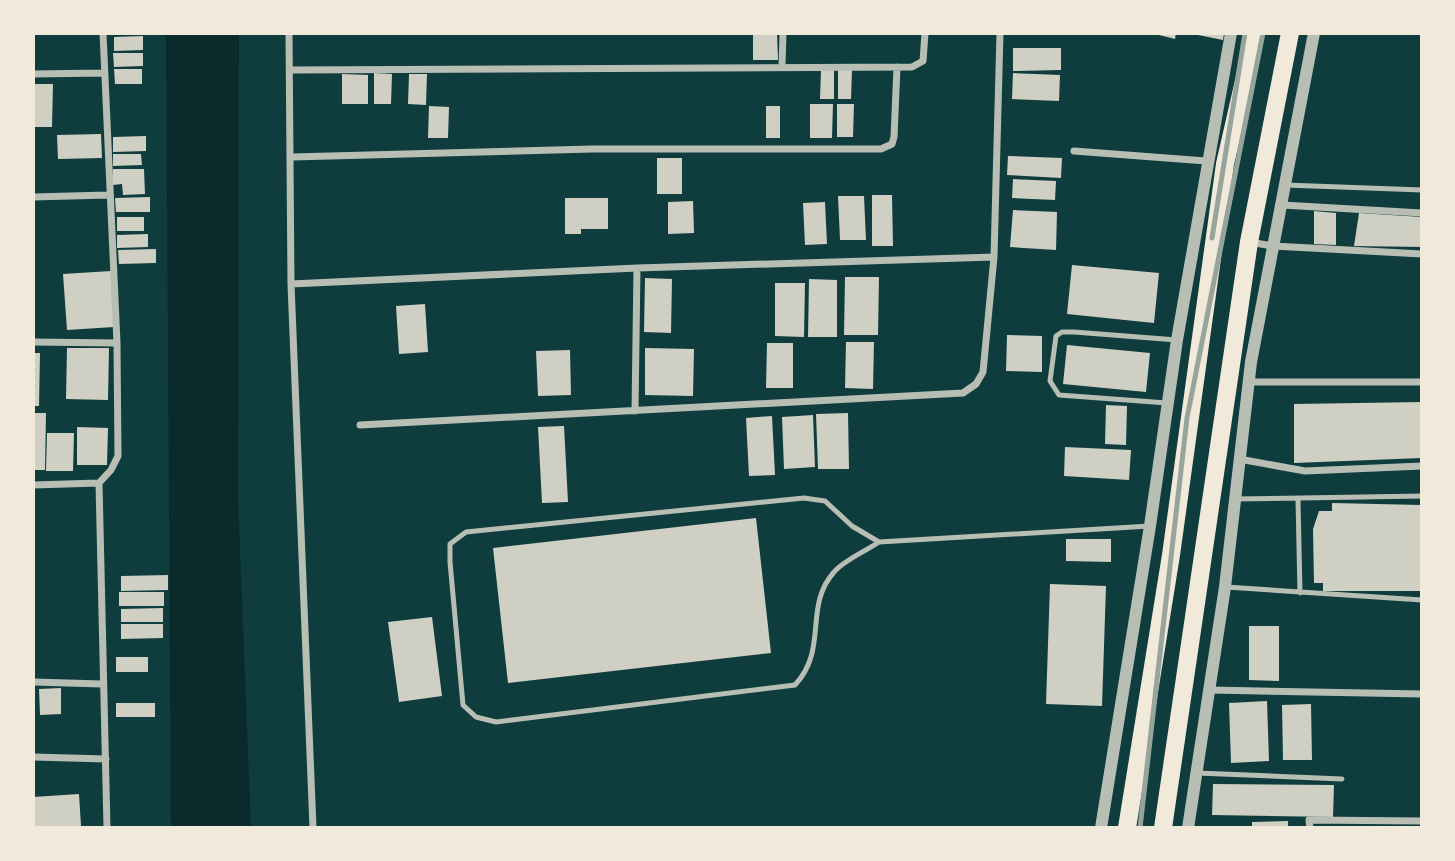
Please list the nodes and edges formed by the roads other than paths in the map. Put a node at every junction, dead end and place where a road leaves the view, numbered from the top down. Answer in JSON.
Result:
{"nodes":[{"id":1,"x":103,"y":33,"type":"edge"},
{"id":2,"x":289,"y":33,"type":"edge"},
{"id":3,"x":783,"y":33,"type":"edge"},
{"id":4,"x":925,"y":33,"type":"edge"},
{"id":5,"x":1000,"y":33,"type":"edge"},
{"id":6,"x":1231,"y":33,"type":"edge"},
{"id":7,"x":1255,"y":33,"type":"edge"},
{"id":8,"x":1290,"y":33,"type":"edge"},
{"id":9,"x":1314,"y":33,"type":"edge"},
{"id":10,"x":782,"y":66,"type":"junction"},
{"id":11,"x":897,"y":67,"type":"junction"},
{"id":12,"x":290,"y":70,"type":"junction"},
{"id":13,"x":103,"y":73,"type":"junction"},
{"id":14,"x":33,"y":74,"type":"edge"},
{"id":15,"x":1074,"y":151,"type":"dead end"},
{"id":16,"x":292,"y":157,"type":"junction"},
{"id":17,"x":1206,"y":161,"type":"junction"},
{"id":18,"x":1284,"y":185,"type":"junction"},
{"id":19,"x":1422,"y":190,"type":"edge"},
{"id":20,"x":108,"y":195,"type":"junction"},
{"id":21,"x":33,"y":197,"type":"edge"},
{"id":22,"x":1282,"y":205,"type":"junction"},
{"id":23,"x":1422,"y":213,"type":"edge"},
{"id":24,"x":1250,"y":242,"type":"junction"},
{"id":25,"x":1273,"y":246,"type":"junction"},
{"id":26,"x":1422,"y":254,"type":"edge"},
{"id":27,"x":994,"y":257,"type":"junction"},
{"id":28,"x":637,"y":268,"type":"junction"},
{"id":29,"x":291,"y":284,"type":"junction"},
{"id":30,"x":1177,"y":340,"type":"junction"},
{"id":31,"x":33,"y":342,"type":"edge"},
{"id":32,"x":117,"y":343,"type":"junction"},
{"id":33,"x":1249,"y":382,"type":"junction"},
{"id":34,"x":1422,"y":382,"type":"edge"},
{"id":35,"x":1167,"y":402,"type":"junction"},
{"id":36,"x":635,"y":411,"type":"junction"},
{"id":37,"x":360,"y":425,"type":"dead end"},
{"id":38,"x":1238,"y":459,"type":"junction"},
{"id":39,"x":1422,"y":466,"type":"edge"},
{"id":40,"x":99,"y":483,"type":"junction"},
{"id":41,"x":33,"y":485,"type":"edge"},
{"id":42,"x":1422,"y":496,"type":"edge"},
{"id":43,"x":1234,"y":499,"type":"junction"},
{"id":44,"x":1298,"y":499,"type":"junction"},
{"id":45,"x":1150,"y":526,"type":"junction"},
{"id":46,"x":879,"y":542,"type":"junction"},
{"id":47,"x":1225,"y":587,"type":"junction"},
{"id":48,"x":1300,"y":593,"type":"junction"},
{"id":49,"x":1422,"y":600,"type":"edge"},
{"id":50,"x":33,"y":682,"type":"edge"},
{"id":51,"x":102,"y":684,"type":"junction"},
{"id":52,"x":1210,"y":690,"type":"junction"},
{"id":53,"x":1422,"y":694,"type":"edge"},
{"id":54,"x":33,"y":757,"type":"edge"},
{"id":55,"x":106,"y":759,"type":"junction"},
{"id":56,"x":1197,"y":773,"type":"junction"},
{"id":57,"x":1342,"y":779,"type":"dead end"},
{"id":58,"x":1422,"y":821,"type":"edge"},
{"id":59,"x":107,"y":828,"type":"edge"},
{"id":60,"x":313,"y":828,"type":"edge"},
{"id":61,"x":1101,"y":828,"type":"edge"},
{"id":62,"x":1127,"y":828,"type":"edge"},
{"id":63,"x":1163,"y":828,"type":"edge"},
{"id":64,"x":1188,"y":828,"type":"edge"},
{"id":65,"x":1310,"y":828,"type":"edge"}],
"edges":[{"from":1,"to":13,"type":"street"},
{"from":2,"to":12,"type":"street"},
{"from":3,"to":10,"type":"street"},
{"from":4,"to":11,"type":"street"},
{"from":5,"to":27,"type":"street"},
{"from":6,"to":17,"type":"street"},
{"from":7,"to":62,"type":"main road"},
{"from":8,"to":24,"type":"main road"},
{"from":9,"to":18,"type":"street"},
{"from":10,"to":11,"type":"street"},
{"from":10,"to":12,"type":"street"},
{"from":11,"to":16,"type":"street"},
{"from":12,"to":16,"type":"street"},
{"from":13,"to":14,"type":"street"},
{"from":13,"to":20,"type":"street"},
{"from":15,"to":17,"type":"street"},
{"from":16,"to":29,"type":"street"},
{"from":17,"to":30,"type":"street"},
{"from":18,"to":19,"type":"lane"},
{"from":18,"to":22,"type":"street"},
{"from":20,"to":21,"type":"street"},
{"from":20,"to":32,"type":"street"},
{"from":22,"to":23,"type":"street"},
{"from":22,"to":25,"type":"street"},
{"from":24,"to":25,"type":"street"},
{"from":24,"to":63,"type":"main road"},
{"from":25,"to":26,"type":"street"},
{"from":25,"to":33,"type":"street"},
{"from":27,"to":28,"type":"street"},
{"from":27,"to":36,"type":"street"},
{"from":28,"to":29,"type":"street"},
{"from":28,"to":36,"type":"street"},
{"from":29,"to":60,"type":"street"},
{"from":30,"to":35,"type":"street"},
{"from":30,"to":35,"type":"lane"},
{"from":31,"to":32,"type":"street"},
{"from":32,"to":40,"type":"street"},
{"from":33,"to":34,"type":"street"},
{"from":33,"to":38,"type":"street"},
{"from":35,"to":45,"type":"street"},
{"from":36,"to":37,"type":"street"},
{"from":38,"to":39,"type":"street"},
{"from":38,"to":43,"type":"street"},
{"from":40,"to":41,"type":"street"},
{"from":40,"to":51,"type":"street"},
{"from":42,"to":44,"type":"lane"},
{"from":43,"to":44,"type":"lane"},
{"from":43,"to":47,"type":"street"},
{"from":44,"to":48,"type":"lane"},
{"from":45,"to":46,"type":"lane"},
{"from":45,"to":61,"type":"street"},
{"from":46,"to":46,"type":"lane"},
{"from":47,"to":48,"type":"lane"},
{"from":47,"to":52,"type":"street"},
{"from":48,"to":49,"type":"lane"},
{"from":50,"to":51,"type":"street"},
{"from":51,"to":55,"type":"street"},
{"from":52,"to":53,"type":"street"},
{"from":52,"to":56,"type":"street"},
{"from":54,"to":55,"type":"street"},
{"from":55,"to":59,"type":"street"},
{"from":56,"to":57,"type":"lane"},
{"from":56,"to":64,"type":"street"},
{"from":58,"to":65,"type":"street"}]}
